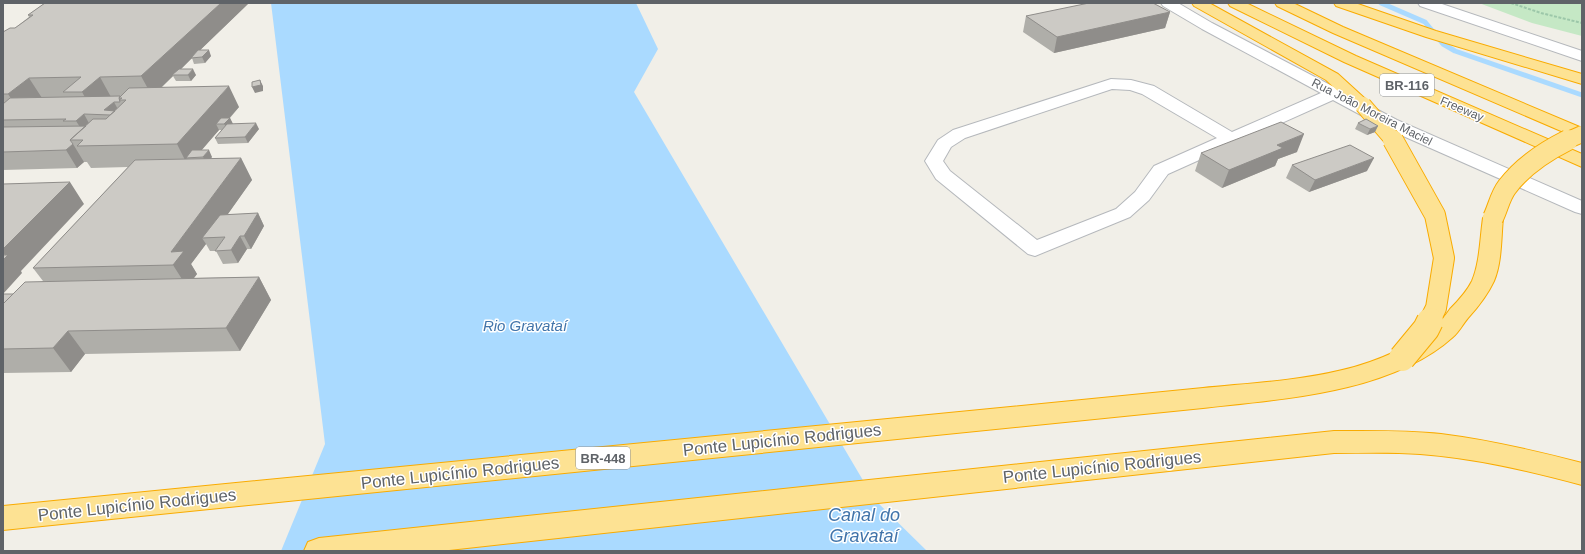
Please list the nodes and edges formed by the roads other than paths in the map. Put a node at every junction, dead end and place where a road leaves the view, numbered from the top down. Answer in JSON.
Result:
{"nodes":[{"id":1,"x":1168,"y":3,"type":"edge"},
{"id":2,"x":1199,"y":3,"type":"edge"},
{"id":3,"x":1235,"y":3,"type":"edge"},
{"id":4,"x":1282,"y":3,"type":"edge"},
{"id":5,"x":1341,"y":3,"type":"edge"},
{"id":6,"x":1425,"y":3,"type":"edge"},
{"id":7,"x":1532,"y":41,"type":"junction"},
{"id":8,"x":1582,"y":52,"type":"edge"},
{"id":9,"x":1582,"y":56,"type":"edge"},
{"id":10,"x":1582,"y":79,"type":"edge"},
{"id":11,"x":1334,"y":93,"type":"junction"},
{"id":12,"x":1582,"y":134,"type":"edge"},
{"id":13,"x":1231,"y":139,"type":"junction"},
{"id":14,"x":1558,"y":145,"type":"junction"},
{"id":15,"x":1582,"y":148,"type":"edge"},
{"id":16,"x":1582,"y":161,"type":"edge"},
{"id":17,"x":1582,"y":208,"type":"edge"},
{"id":18,"x":1402,"y":358,"type":"junction"},
{"id":19,"x":1582,"y":474,"type":"edge"},
{"id":20,"x":3,"y":518,"type":"edge"},
{"id":21,"x":319,"y":551,"type":"edge"}],
"edges":[{"from":1,"to":11,"type":"street","name":"Rua João Moreira Maciel"},
{"from":2,"to":18,"type":"highway","bridge":true},
{"from":3,"to":16,"type":"highway","name":"Freeway","number":"BR-116"},
{"from":4,"to":12,"type":"highway","name":"Freeway","number":"BR-116"},
{"from":5,"to":10,"type":"highway"},
{"from":6,"to":7,"type":"street"},
{"from":7,"to":8,"type":"street"},
{"from":7,"to":9,"type":"street"},
{"from":11,"to":13,"type":"street"},
{"from":11,"to":17,"type":"street","name":"Rua João Moreira Maciel"},
{"from":12,"to":14,"type":"highway","name":"Ponte Lupicínio Rodrigues","bridge":true},
{"from":13,"to":13,"type":"street"},
{"from":14,"to":15,"type":"highway"},
{"from":14,"to":18,"type":"highway","name":"Ponte Lupicínio Rodrigues","bridge":true},
{"from":18,"to":20,"type":"highway","name":"Ponte Lupicínio Rodrigues","number":"BR-448"},
{"from":19,"to":21,"type":"highway","name":"Ponte Lupicínio Rodrigues"}]}
